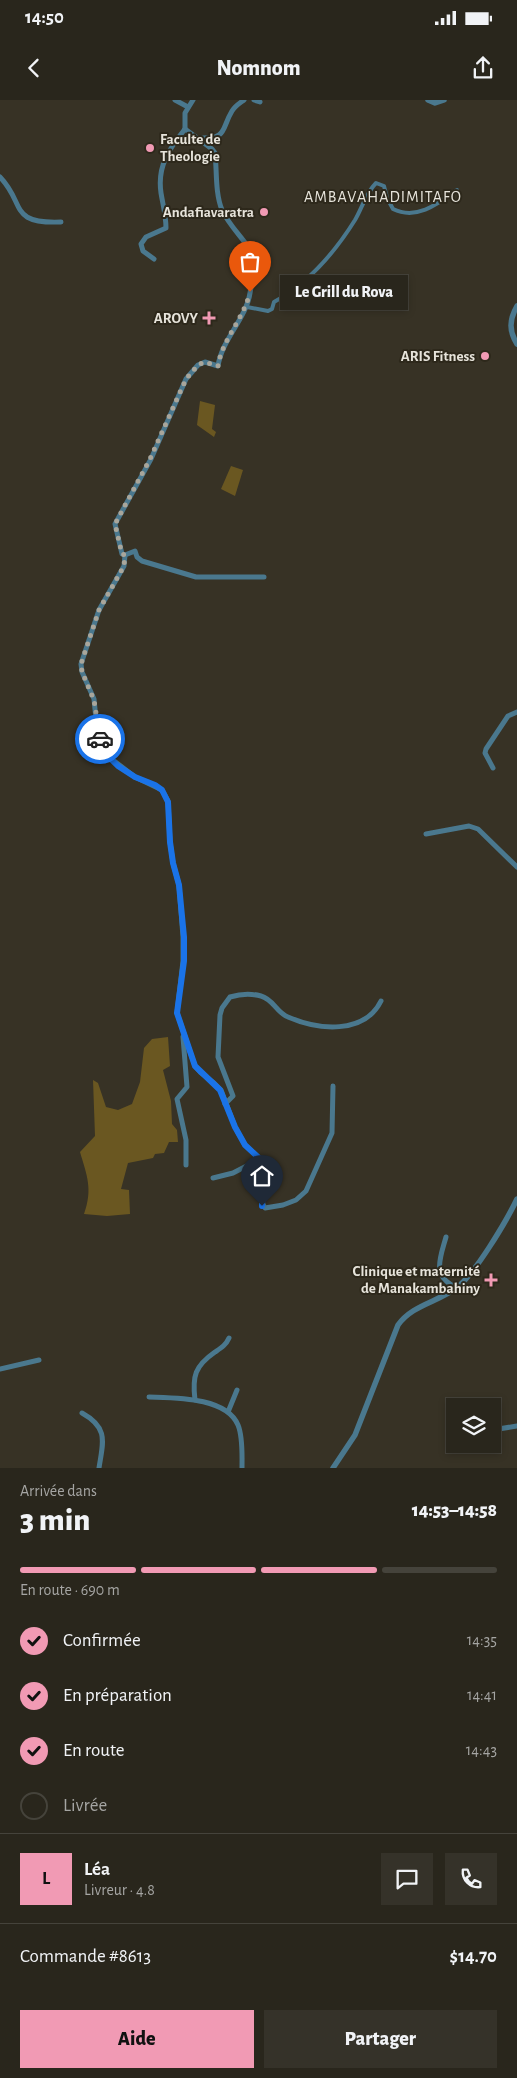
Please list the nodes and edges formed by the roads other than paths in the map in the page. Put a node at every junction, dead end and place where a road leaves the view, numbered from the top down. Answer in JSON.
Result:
{"nodes":[{"id":1,"x":175,"y":100,"type":"edge"},
{"id":2,"x":193,"y":100,"type":"edge"},
{"id":3,"x":244,"y":100,"type":"edge"},
{"id":4,"x":254,"y":100,"type":"edge"},
{"id":5,"x":428,"y":100,"type":"edge"},
{"id":6,"x":444,"y":100,"type":"edge"},
{"id":7,"x":260,"y":102,"type":"dead end"},
{"id":8,"x":188,"y":107,"type":"junction"},
{"id":9,"x":185,"y":129,"type":"junction"},
{"id":10,"x":198,"y":138,"type":"junction"},
{"id":11,"x":0,"y":176,"type":"edge"},
{"id":12,"x":457,"y":190,"type":"dead end"},
{"id":13,"x":61,"y":222,"type":"dead end"},
{"id":14,"x":154,"y":259,"type":"dead end"},
{"id":15,"x":517,"y":306,"type":"edge"},
{"id":16,"x":247,"y":307,"type":"junction"},
{"id":17,"x":517,"y":344,"type":"edge"},
{"id":18,"x":125,"y":555,"type":"junction"},
{"id":19,"x":264,"y":577,"type":"dead end"},
{"id":20,"x":517,"y":712,"type":"edge"},
{"id":21,"x":493,"y":768,"type":"dead end"},
{"id":22,"x":426,"y":834,"type":"dead end"},
{"id":23,"x":517,"y":867,"type":"edge"},
{"id":24,"x":381,"y":1000,"type":"dead end"},
{"id":25,"x":183,"y":1032,"type":"junction"},
{"id":26,"x":333,"y":1086,"type":"dead end"},
{"id":27,"x":225,"y":1104,"type":"junction"},
{"id":28,"x":260,"y":1159,"type":"junction"},
{"id":29,"x":186,"y":1165,"type":"dead end"},
{"id":30,"x":213,"y":1178,"type":"dead end"},
{"id":31,"x":517,"y":1199,"type":"edge"},
{"id":32,"x":446,"y":1237,"type":"dead end"},
{"id":33,"x":457,"y":1288,"type":"junction"},
{"id":34,"x":229,"y":1338,"type":"dead end"},
{"id":35,"x":39,"y":1360,"type":"dead end"},
{"id":36,"x":0,"y":1369,"type":"edge"},
{"id":37,"x":238,"y":1390,"type":"dead end"},
{"id":38,"x":149,"y":1397,"type":"dead end"},
{"id":39,"x":195,"y":1400,"type":"junction"},
{"id":40,"x":228,"y":1412,"type":"junction"},
{"id":41,"x":82,"y":1413,"type":"dead end"},
{"id":42,"x":517,"y":1426,"type":"edge"},
{"id":43,"x":501,"y":1429,"type":"edge"},
{"id":44,"x":99,"y":1468,"type":"edge"},
{"id":45,"x":242,"y":1468,"type":"edge"},
{"id":46,"x":333,"y":1468,"type":"edge"}],
"edges":[{"from":1,"to":8,"type":"street"},
{"from":2,"to":8,"type":"street"},
{"from":3,"to":10,"type":"street"},
{"from":4,"to":7,"type":"street"},
{"from":5,"to":6,"type":"street"},
{"from":8,"to":9,"type":"street"},
{"from":9,"to":10,"type":"street"},
{"from":9,"to":14,"type":"street"},
{"from":10,"to":16,"type":"street"},
{"from":11,"to":13,"type":"street"},
{"from":12,"to":16,"type":"street"},
{"from":15,"to":17,"type":"street"},
{"from":16,"to":18,"type":"street"},
{"from":18,"to":19,"type":"street"},
{"from":18,"to":25,"type":"street"},
{"from":20,"to":21,"type":"street"},
{"from":22,"to":23,"type":"street"},
{"from":24,"to":27,"type":"street"},
{"from":25,"to":27,"type":"street"},
{"from":25,"to":29,"type":"street"},
{"from":26,"to":28,"type":"street"},
{"from":27,"to":28,"type":"street"},
{"from":28,"to":30,"type":"street"},
{"from":31,"to":33,"type":"street"},
{"from":32,"to":33,"type":"street"},
{"from":33,"to":46,"type":"street"},
{"from":34,"to":39,"type":"street"},
{"from":35,"to":36,"type":"street"},
{"from":37,"to":40,"type":"street"},
{"from":38,"to":39,"type":"street"},
{"from":39,"to":40,"type":"street"},
{"from":40,"to":45,"type":"street"},
{"from":41,"to":44,"type":"street"},
{"from":42,"to":43,"type":"street"}]}
